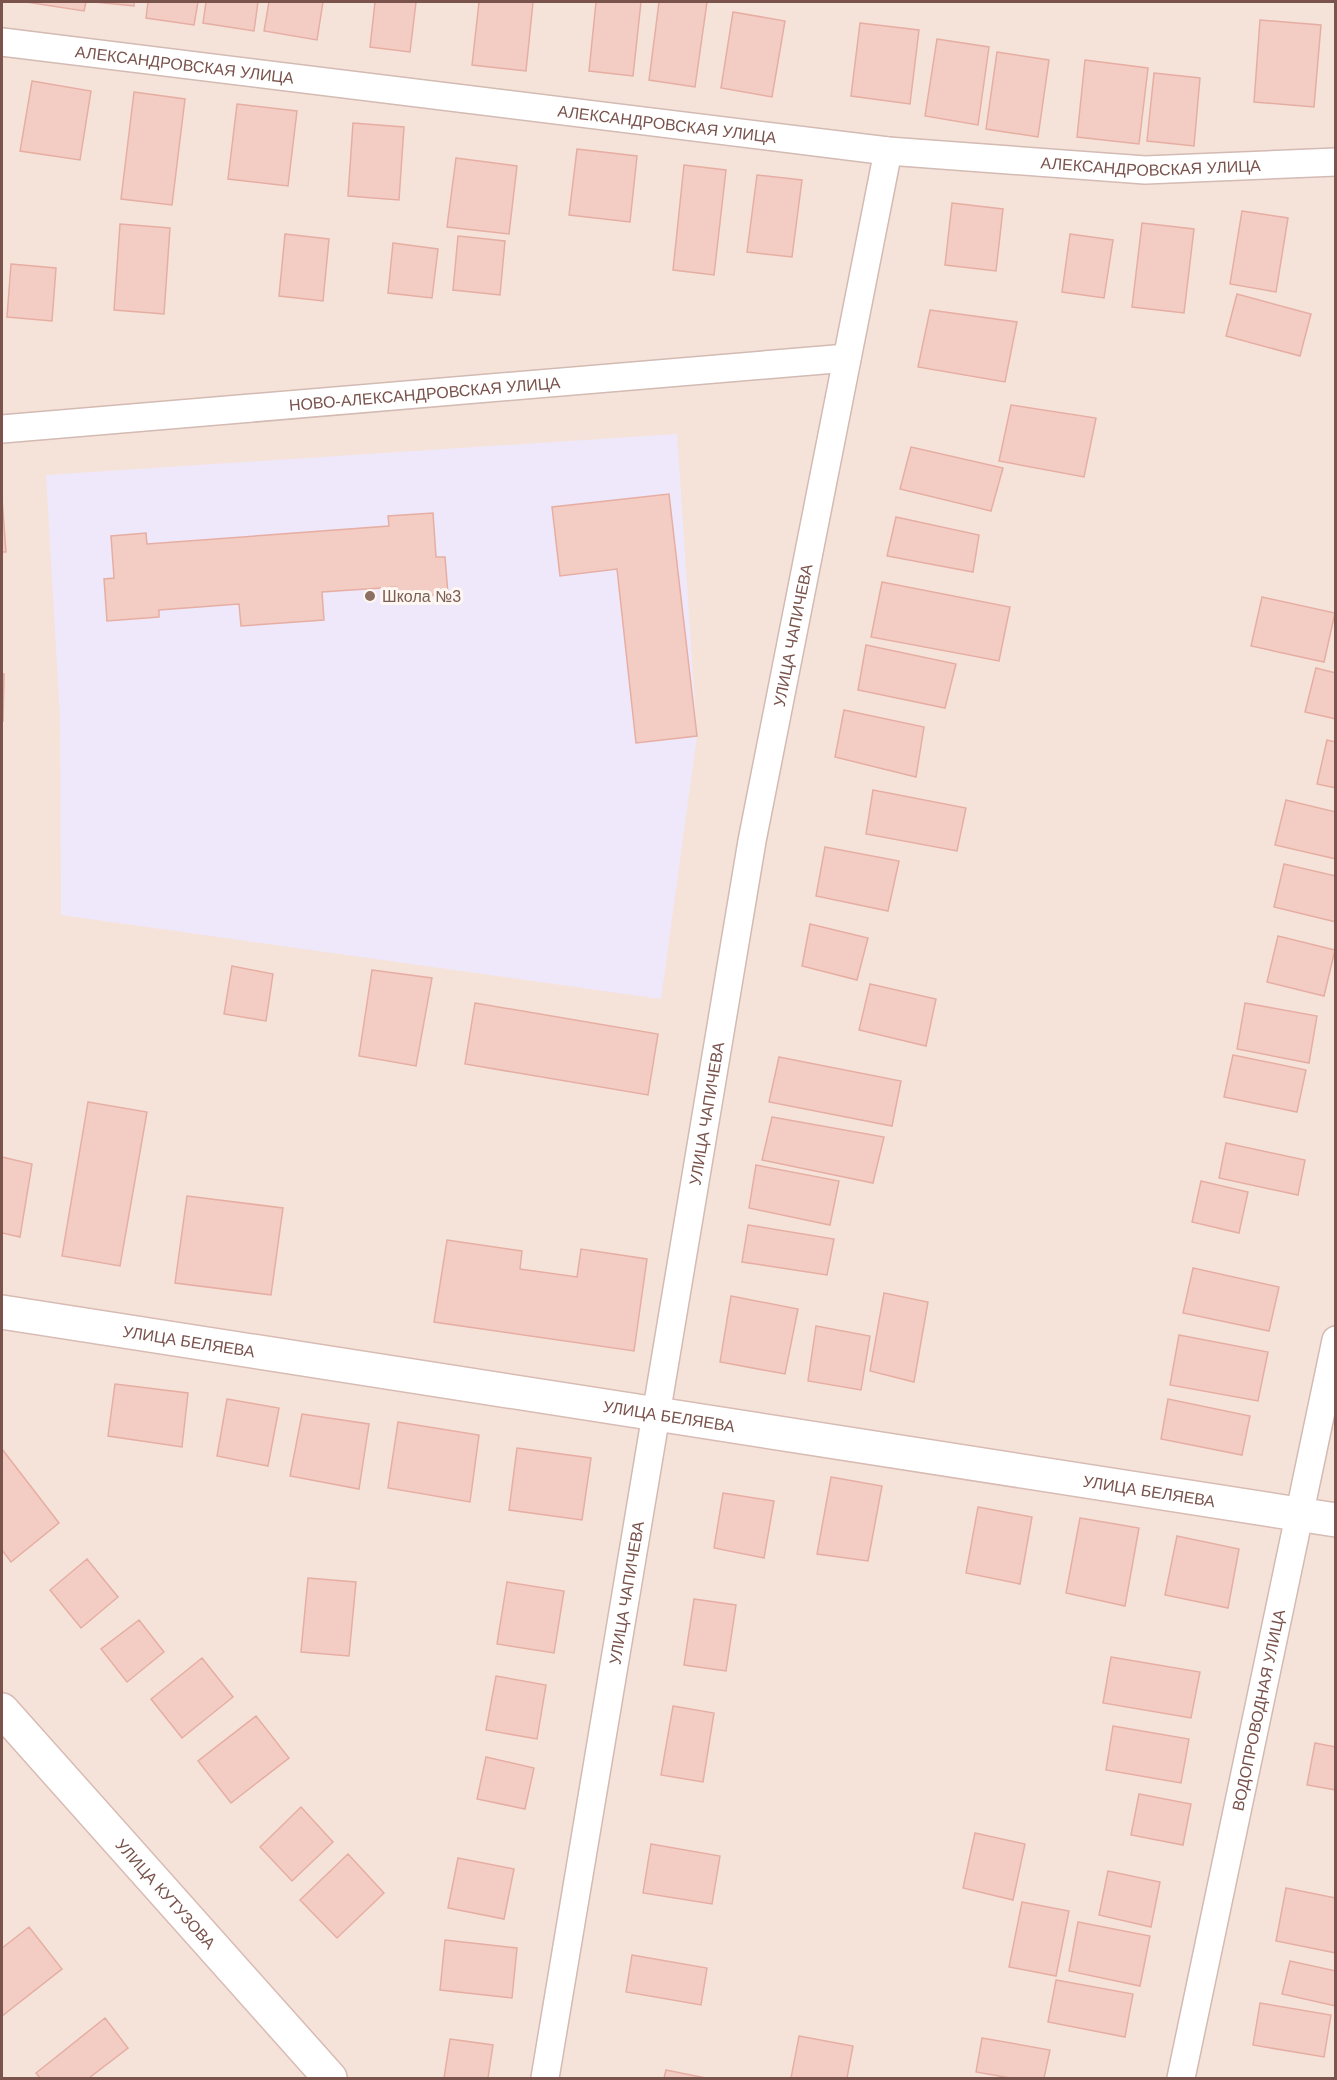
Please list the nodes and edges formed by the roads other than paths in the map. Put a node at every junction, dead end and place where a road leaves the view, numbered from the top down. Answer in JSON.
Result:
{"nodes":[{"id":1,"x":2,"y":42,"type":"edge"},
{"id":2,"x":888,"y":151,"type":"junction"},
{"id":3,"x":1335,"y":162,"type":"edge"},
{"id":4,"x":847,"y":358,"type":"junction"},
{"id":5,"x":2,"y":429,"type":"edge"},
{"id":6,"x":2,"y":1312,"type":"edge"},
{"id":7,"x":1335,"y":1340,"type":"edge"},
{"id":8,"x":655,"y":1414,"type":"junction"},
{"id":9,"x":1300,"y":1515,"type":"junction"},
{"id":10,"x":1335,"y":1520,"type":"edge"},
{"id":11,"x":2,"y":1710,"type":"edge"},
{"id":12,"x":330,"y":2079,"type":"edge"},
{"id":13,"x":545,"y":2079,"type":"edge"},
{"id":14,"x":1181,"y":2079,"type":"edge"}],
"edges":[{"from":1,"to":2,"type":"street","name":"АЛЕКСАНДРОВСКАЯ УЛИЦА"},
{"from":2,"to":3,"type":"street","name":"АЛЕКСАНДРОВСКАЯ УЛИЦА"},
{"from":2,"to":4,"type":"street","name":"УЛИЦА ЧАПИЧЕВА"},
{"from":4,"to":5,"type":"street","name":"НОВО-АЛЕКСАНДРОВСКАЯ УЛИЦА"},
{"from":4,"to":8,"type":"street","name":"УЛИЦА ЧАПИЧЕВА"},
{"from":6,"to":8,"type":"main road","name":"УЛИЦА БЕЛЯЕВА"},
{"from":7,"to":9,"type":"street","name":"ВОДОПРОВОДНАЯ УЛИЦА"},
{"from":8,"to":9,"type":"main road","name":"УЛИЦА БЕЛЯЕВА"},
{"from":8,"to":13,"type":"street","name":"УЛИЦА ЧАПИЧЕВА"},
{"from":9,"to":10,"type":"main road","name":"УЛИЦА БЕЛЯЕВА"},
{"from":9,"to":14,"type":"street","name":"ВОДОПРОВОДНАЯ УЛИЦА"},
{"from":11,"to":12,"type":"main road","name":"УЛИЦА КУТУЗОВА"}]}
